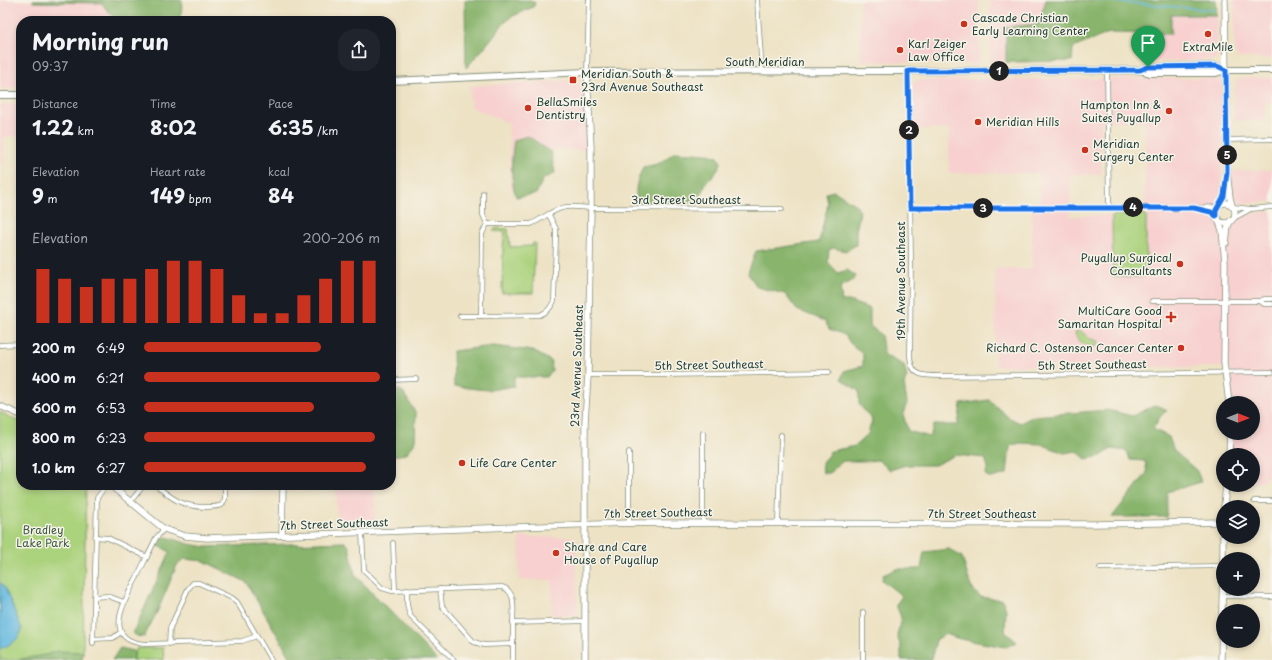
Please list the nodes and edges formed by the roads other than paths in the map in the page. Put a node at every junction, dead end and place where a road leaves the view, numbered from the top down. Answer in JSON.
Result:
{"nodes":[{"id":1,"x":589,"y":0,"type":"edge"},
{"id":2,"x":758,"y":0,"type":"edge"},
{"id":3,"x":1225,"y":0,"type":"edge"},
{"id":4,"x":1226,"y":70,"type":"junction"},
{"id":5,"x":1272,"y":70,"type":"edge"},
{"id":6,"x":908,"y":71,"type":"junction"},
{"id":7,"x":1107,"y":71,"type":"junction"},
{"id":8,"x":587,"y":72,"type":"junction"},
{"id":9,"x":762,"y":72,"type":"junction"},
{"id":10,"x":396,"y":81,"type":"edge"},
{"id":11,"x":16,"y":95,"type":"edge"},
{"id":12,"x":0,"y":96,"type":"edge"},
{"id":13,"x":1272,"y":139,"type":"edge"},
{"id":14,"x":1226,"y":140,"type":"junction"},
{"id":15,"x":1227,"y":172,"type":"junction"},
{"id":16,"x":483,"y":193,"type":"dead end"},
{"id":17,"x":1218,"y":206,"type":"junction"},
{"id":18,"x":1233,"y":206,"type":"junction"},
{"id":19,"x":1109,"y":207,"type":"junction"},
{"id":20,"x":1272,"y":207,"type":"edge"},
{"id":21,"x":591,"y":208,"type":"junction"},
{"id":22,"x":910,"y":208,"type":"junction"},
{"id":23,"x":1194,"y":208,"type":"junction"},
{"id":24,"x":782,"y":209,"type":"dead end"},
{"id":25,"x":1251,"y":209,"type":"junction"},
{"id":26,"x":549,"y":214,"type":"junction"},
{"id":27,"x":1217,"y":218,"type":"junction"},
{"id":28,"x":1233,"y":219,"type":"junction"},
{"id":29,"x":486,"y":224,"type":"junction"},
{"id":30,"x":1225,"y":262,"type":"junction"},
{"id":31,"x":1272,"y":299,"type":"edge"},
{"id":32,"x":1152,"y":301,"type":"dead end"},
{"id":33,"x":1260,"y":301,"type":"junction"},
{"id":34,"x":1224,"y":302,"type":"junction"},
{"id":35,"x":1272,"y":304,"type":"edge"},
{"id":36,"x":460,"y":316,"type":"dead end"},
{"id":37,"x":481,"y":316,"type":"junction"},
{"id":38,"x":16,"y":344,"type":"edge"},
{"id":39,"x":0,"y":345,"type":"edge"},
{"id":40,"x":914,"y":370,"type":"joint"},
{"id":41,"x":829,"y":372,"type":"dead end"},
{"id":42,"x":1225,"y":372,"type":"junction"},
{"id":43,"x":1272,"y":372,"type":"edge"},
{"id":44,"x":588,"y":375,"type":"junction"},
{"id":45,"x":396,"y":380,"type":"edge"},
{"id":46,"x":416,"y":380,"type":"dead end"},
{"id":47,"x":1228,"y":396,"type":"edge"},
{"id":48,"x":0,"y":406,"type":"edge"},
{"id":49,"x":16,"y":412,"type":"edge"},
{"id":50,"x":703,"y":433,"type":"dead end"},
{"id":51,"x":781,"y":435,"type":"dead end"},
{"id":52,"x":629,"y":452,"type":"dead end"},
{"id":53,"x":103,"y":490,"type":"edge"},
{"id":54,"x":116,"y":490,"type":"edge"},
{"id":55,"x":140,"y":490,"type":"edge"},
{"id":56,"x":161,"y":490,"type":"edge"},
{"id":57,"x":225,"y":490,"type":"edge"},
{"id":58,"x":283,"y":490,"type":"edge"},
{"id":59,"x":1272,"y":501,"type":"edge"},
{"id":60,"x":130,"y":502,"type":"junction"},
{"id":61,"x":1260,"y":502,"type":"edge"},
{"id":62,"x":1216,"y":521,"type":"edge"},
{"id":63,"x":703,"y":522,"type":"junction"},
{"id":64,"x":629,"y":523,"type":"junction"},
{"id":65,"x":778,"y":523,"type":"junction"},
{"id":66,"x":585,"y":524,"type":"junction"},
{"id":67,"x":164,"y":529,"type":"junction"},
{"id":68,"x":362,"y":533,"type":"junction"},
{"id":69,"x":282,"y":535,"type":"junction"},
{"id":70,"x":96,"y":537,"type":"junction"},
{"id":71,"x":393,"y":543,"type":"dead end"},
{"id":72,"x":147,"y":557,"type":"junction"},
{"id":73,"x":1216,"y":566,"type":"edge"},
{"id":74,"x":1100,"y":568,"type":"dead end"},
{"id":75,"x":440,"y":589,"type":"junction"},
{"id":76,"x":395,"y":590,"type":"junction"},
{"id":77,"x":407,"y":590,"type":"junction"},
{"id":78,"x":1223,"y":596,"type":"joint"},
{"id":79,"x":94,"y":597,"type":"junction"},
{"id":80,"x":1272,"y":597,"type":"edge"},
{"id":81,"x":124,"y":602,"type":"junction"},
{"id":82,"x":863,"y":612,"type":"dead end"},
{"id":83,"x":585,"y":622,"type":"junction"},
{"id":84,"x":513,"y":623,"type":"junction"},
{"id":85,"x":122,"y":634,"type":"junction"},
{"id":86,"x":257,"y":636,"type":"junction"},
{"id":87,"x":169,"y":644,"type":"junction"},
{"id":88,"x":513,"y":644,"type":"junction"},
{"id":89,"x":271,"y":660,"type":"edge"},
{"id":90,"x":454,"y":660,"type":"edge"},
{"id":91,"x":513,"y":660,"type":"edge"},
{"id":92,"x":584,"y":660,"type":"edge"},
{"id":93,"x":863,"y":660,"type":"edge"},
{"id":94,"x":1221,"y":660,"type":"edge"}],
"edges":[{"from":1,"to":8,"type":"street"},
{"from":2,"to":9,"type":"street"},
{"from":3,"to":4,"type":"street"},
{"from":4,"to":5,"type":"main road","name":"South Meridian"},
{"from":4,"to":7,"type":"main road","name":"South Meridian"},
{"from":4,"to":14,"type":"street"},
{"from":6,"to":7,"type":"main road","name":"South Meridian"},
{"from":6,"to":9,"type":"main road","name":"South Meridian"},
{"from":6,"to":22,"type":"street","name":"19th Avenue Southeast"},
{"from":7,"to":19,"type":"street"},
{"from":8,"to":9,"type":"main road","name":"South Meridian"},
{"from":8,"to":10,"type":"main road","name":"South Meridian"},
{"from":8,"to":21,"type":"street","name":"23rd Avenue Southeast"},
{"from":11,"to":12,"type":"main road"},
{"from":13,"to":14,"type":"street"},
{"from":14,"to":15,"type":"street"},
{"from":15,"to":17,"type":"street"},
{"from":15,"to":18,"type":"street"},
{"from":16,"to":29,"type":"street"},
{"from":17,"to":18,"type":"street"},
{"from":17,"to":23,"type":"street"},
{"from":17,"to":27,"type":"street"},
{"from":18,"to":25,"type":"street"},
{"from":18,"to":28,"type":"street"},
{"from":19,"to":22,"type":"street"},
{"from":19,"to":23,"type":"street"},
{"from":20,"to":25,"type":"street"},
{"from":21,"to":24,"type":"street","name":"3rd Street Southeast"},
{"from":21,"to":26,"type":"street","name":"3rd Street Southeast"},
{"from":21,"to":44,"type":"street","name":"23rd Avenue Southeast"},
{"from":22,"to":40,"type":"street","name":"19th Avenue Southeast"},
{"from":23,"to":27,"type":"street"},
{"from":25,"to":28,"type":"street"},
{"from":26,"to":29,"type":"street","name":"3rd Street Southeast"},
{"from":26,"to":37,"type":"street"},
{"from":27,"to":28,"type":"street"},
{"from":27,"to":30,"type":"street"},
{"from":28,"to":30,"type":"street"},
{"from":29,"to":37,"type":"street"},
{"from":30,"to":34,"type":"street"},
{"from":31,"to":33,"type":"street"},
{"from":32,"to":34,"type":"street"},
{"from":33,"to":34,"type":"street"},
{"from":33,"to":35,"type":"street"},
{"from":34,"to":42,"type":"street"},
{"from":36,"to":37,"type":"street"},
{"from":38,"to":39,"type":"street"},
{"from":40,"to":42,"type":"street","name":"5th Street Southeast"},
{"from":41,"to":44,"type":"street","name":"5th Street Southeast"},
{"from":42,"to":43,"type":"street","name":"5th Street Southeast"},
{"from":42,"to":47,"type":"street"},
{"from":44,"to":66,"type":"street","name":"23rd Avenue Southeast"},
{"from":45,"to":46,"type":"street"},
{"from":48,"to":49,"type":"street"},
{"from":50,"to":63,"type":"street"},
{"from":51,"to":65,"type":"street"},
{"from":52,"to":64,"type":"street"},
{"from":53,"to":70,"type":"street"},
{"from":54,"to":60,"type":"street","name":"7th Street Southeast"},
{"from":55,"to":60,"type":"street"},
{"from":56,"to":57,"type":"street"},
{"from":58,"to":69,"type":"street"},
{"from":59,"to":61,"type":"street"},
{"from":60,"to":67,"type":"street","name":"7th Street Southeast"},
{"from":62,"to":65,"type":"street","name":"7th Street Southeast"},
{"from":63,"to":64,"type":"street","name":"7th Street Southeast"},
{"from":63,"to":65,"type":"street","name":"7th Street Southeast"},
{"from":64,"to":66,"type":"street","name":"7th Street Southeast"},
{"from":66,"to":68,"type":"street","name":"7th Street Southeast"},
{"from":66,"to":83,"type":"street","name":"23rd Avenue Southeast"},
{"from":67,"to":69,"type":"street","name":"7th Street Southeast"},
{"from":67,"to":72,"type":"street"},
{"from":68,"to":69,"type":"street","name":"7th Street Southeast"},
{"from":68,"to":76,"type":"street"},
{"from":70,"to":72,"type":"street"},
{"from":70,"to":79,"type":"street"},
{"from":71,"to":76,"type":"street"},
{"from":72,"to":81,"type":"street"},
{"from":73,"to":74,"type":"street"},
{"from":75,"to":77,"type":"street"},
{"from":75,"to":84,"type":"street"},
{"from":75,"to":88,"type":"street"},
{"from":76,"to":77,"type":"street"},
{"from":77,"to":90,"type":"street"},
{"from":78,"to":80,"type":"street"},
{"from":78,"to":94,"type":"street"},
{"from":79,"to":81,"type":"street"},
{"from":79,"to":85,"type":"street"},
{"from":81,"to":85,"type":"street"},
{"from":82,"to":93,"type":"street"},
{"from":83,"to":84,"type":"street"},
{"from":83,"to":92,"type":"street","name":"23rd Avenue Southeast"},
{"from":84,"to":88,"type":"street"},
{"from":85,"to":87,"type":"street"},
{"from":86,"to":87,"type":"street"},
{"from":86,"to":87,"type":"street"},
{"from":86,"to":89,"type":"street"},
{"from":88,"to":91,"type":"street"}]}
